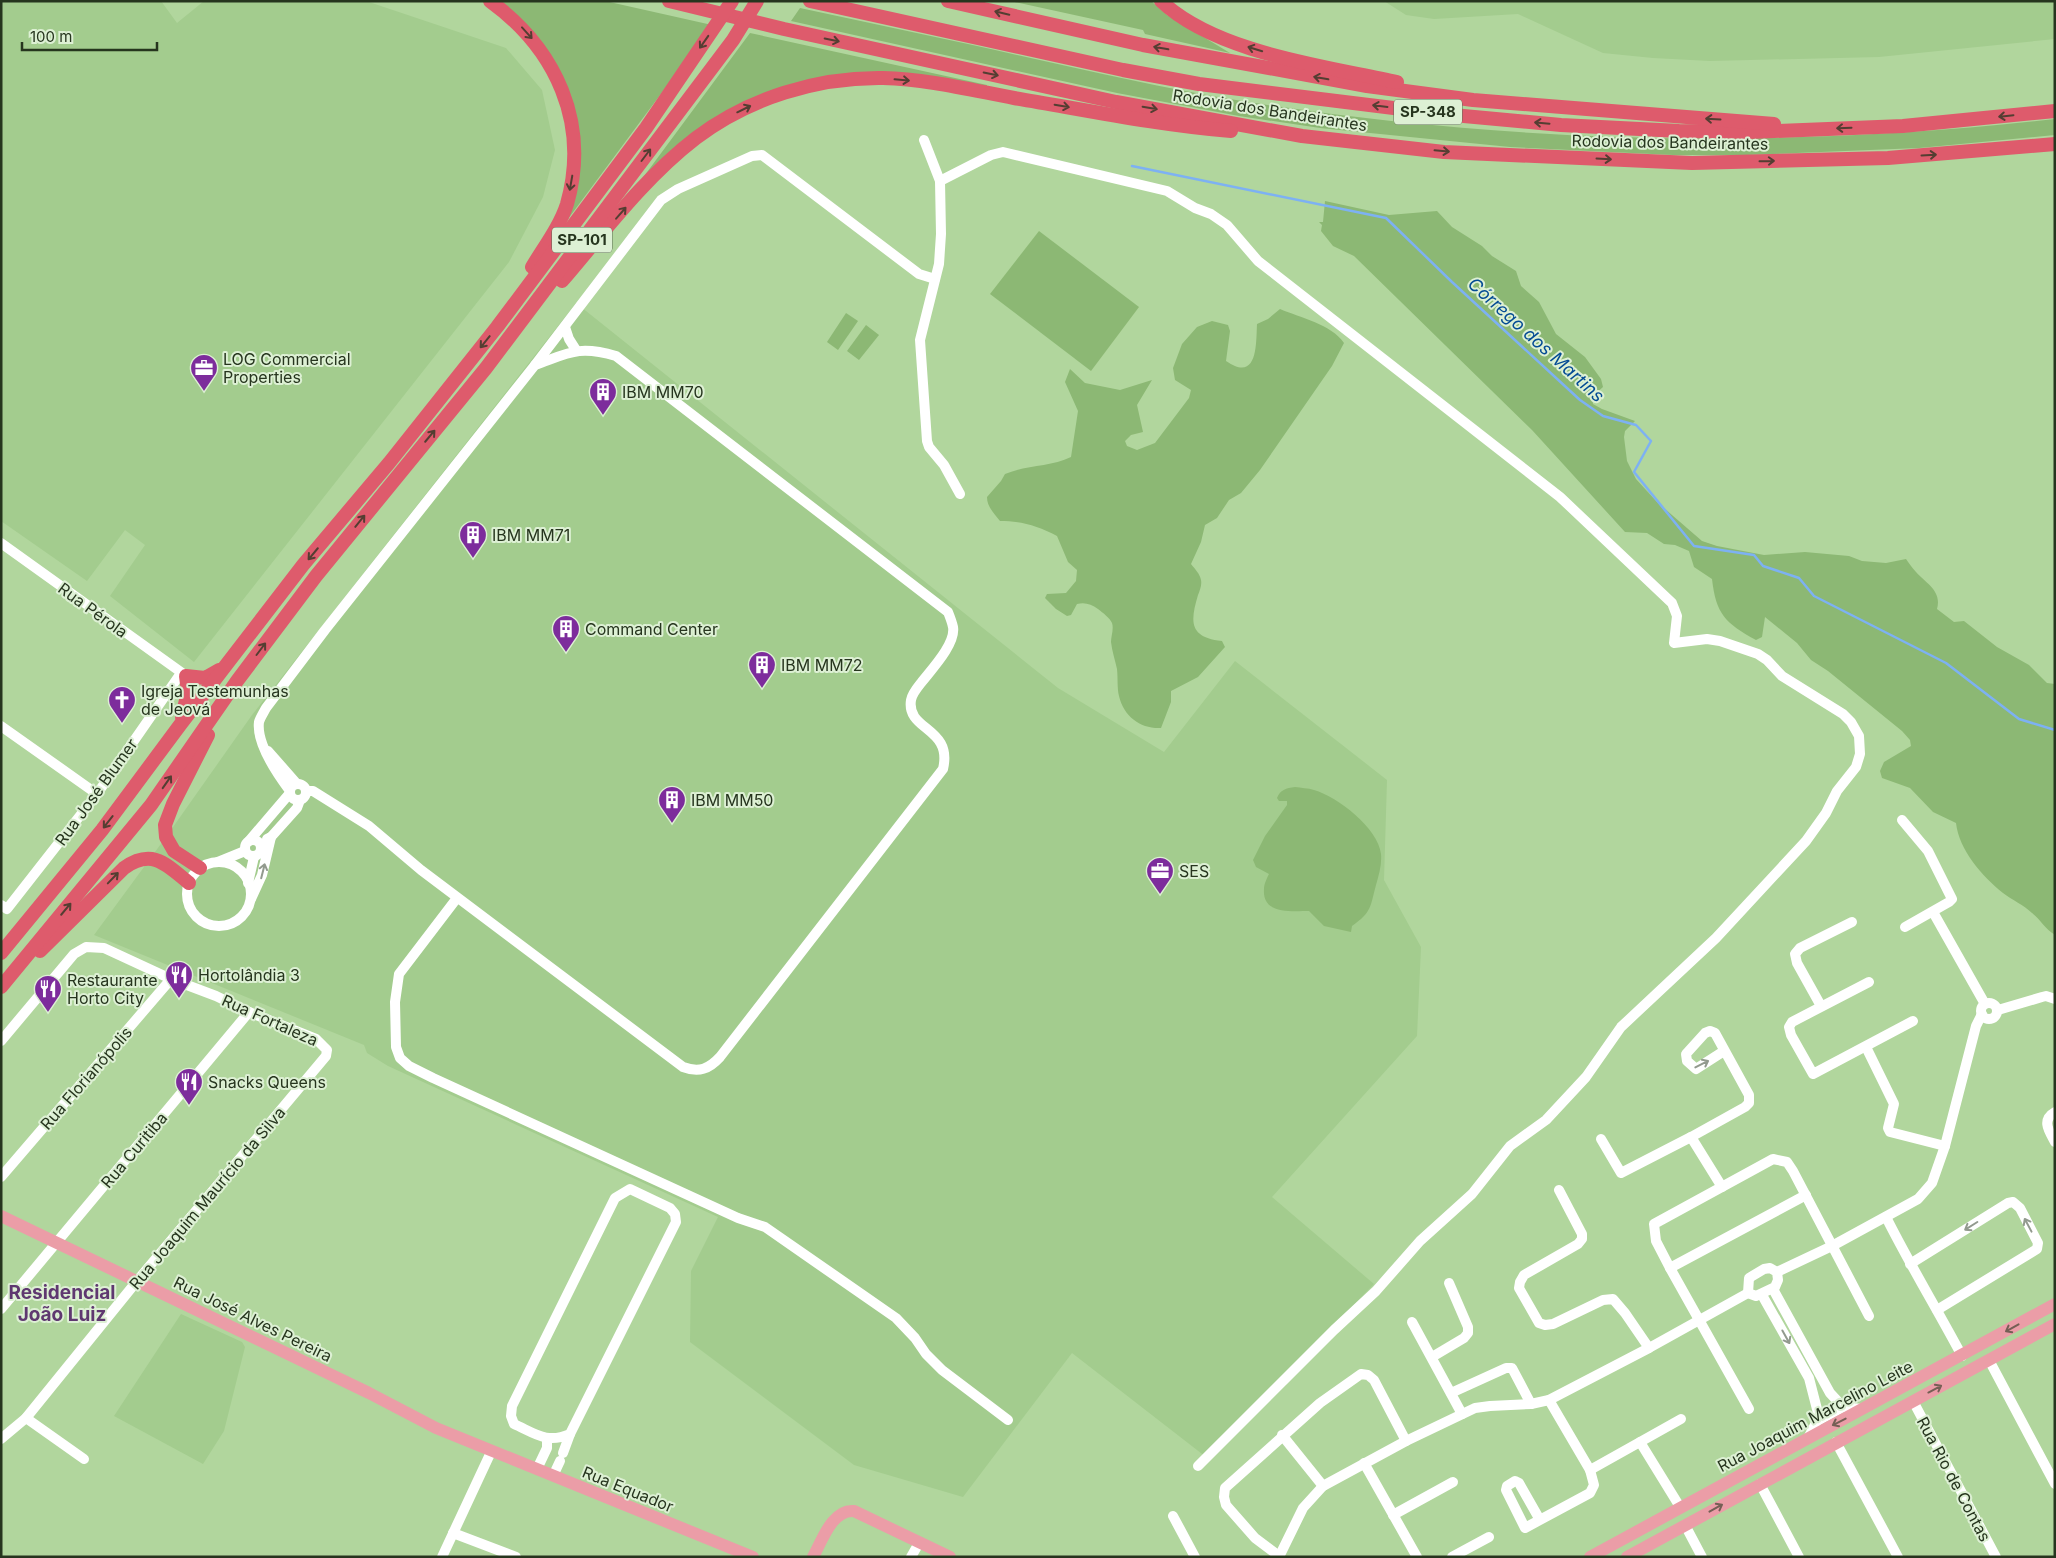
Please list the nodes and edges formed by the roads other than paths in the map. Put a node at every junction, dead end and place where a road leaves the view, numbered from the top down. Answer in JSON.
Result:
{"nodes":[{"id":1,"x":490,"y":1,"type":"edge"},
{"id":2,"x":670,"y":1,"type":"edge"},
{"id":3,"x":732,"y":1,"type":"edge"},
{"id":4,"x":757,"y":1,"type":"edge"},
{"id":5,"x":810,"y":1,"type":"edge"},
{"id":6,"x":948,"y":1,"type":"edge"},
{"id":7,"x":1161,"y":1,"type":"edge"},
{"id":8,"x":1473,"y":100,"type":"junction"},
{"id":9,"x":2055,"y":111,"type":"edge"},
{"id":10,"x":1813,"y":129,"type":"junction"},
{"id":11,"x":1302,"y":136,"type":"junction"},
{"id":12,"x":924,"y":140,"type":"dead end"},
{"id":13,"x":2055,"y":144,"type":"edge"},
{"id":14,"x":940,"y":181,"type":"junction"},
{"id":15,"x":935,"y":279,"type":"junction"},
{"id":16,"x":497,"y":327,"type":"junction"},
{"id":17,"x":565,"y":327,"type":"junction"},
{"id":18,"x":576,"y":350,"type":"junction"},
{"id":19,"x":535,"y":366,"type":"junction"},
{"id":20,"x":486,"y":368,"type":"junction"},
{"id":21,"x":960,"y":494,"type":"dead end"},
{"id":22,"x":1,"y":543,"type":"edge"},
{"id":23,"x":229,"y":660,"type":"junction"},
{"id":24,"x":183,"y":674,"type":"junction"},
{"id":25,"x":237,"y":681,"type":"junction"},
{"id":26,"x":180,"y":725,"type":"junction"},
{"id":27,"x":4,"y":730,"type":"edge"},
{"id":28,"x":292,"y":789,"type":"junction"},
{"id":29,"x":97,"y":794,"type":"junction"},
{"id":30,"x":303,"y":797,"type":"junction"},
{"id":31,"x":1902,"y":820,"type":"dead end"},
{"id":32,"x":272,"y":837,"type":"junction"},
{"id":33,"x":249,"y":850,"type":"junction"},
{"id":34,"x":216,"y":863,"type":"junction"},
{"id":35,"x":200,"y":868,"type":"junction"},
{"id":36,"x":248,"y":882,"type":"junction"},
{"id":37,"x":189,"y":883,"type":"junction"},
{"id":38,"x":458,"y":898,"type":"junction"},
{"id":39,"x":249,"y":903,"type":"junction"},
{"id":40,"x":4,"y":907,"type":"edge"},
{"id":41,"x":1933,"y":912,"type":"junction"},
{"id":42,"x":1852,"y":922,"type":"dead end"},
{"id":43,"x":1905,"y":927,"type":"dead end"},
{"id":44,"x":1,"y":953,"type":"edge"},
{"id":45,"x":172,"y":979,"type":"junction"},
{"id":46,"x":1870,"y":982,"type":"dead end"},
{"id":47,"x":2,"y":986,"type":"edge"},
{"id":48,"x":2055,"y":999,"type":"edge"},
{"id":49,"x":1821,"y":1006,"type":"junction"},
{"id":50,"x":1990,"y":1011,"type":"junction"},
{"id":51,"x":249,"y":1012,"type":"junction"},
{"id":52,"x":1914,"y":1021,"type":"dead end"},
{"id":53,"x":1,"y":1041,"type":"edge"},
{"id":54,"x":325,"y":1046,"type":"joint"},
{"id":55,"x":1866,"y":1047,"type":"junction"},
{"id":56,"x":1724,"y":1051,"type":"dead end"},
{"id":57,"x":2055,"y":1112,"type":"edge"},
{"id":58,"x":1692,"y":1137,"type":"junction"},
{"id":59,"x":1601,"y":1138,"type":"dead end"},
{"id":60,"x":2055,"y":1142,"type":"edge"},
{"id":61,"x":1945,"y":1146,"type":"junction"},
{"id":62,"x":1,"y":1177,"type":"edge"},
{"id":63,"x":1722,"y":1187,"type":"junction"},
{"id":64,"x":1559,"y":1190,"type":"dead end"},
{"id":65,"x":1806,"y":1195,"type":"junction"},
{"id":66,"x":1,"y":1216,"type":"edge"},
{"id":67,"x":1886,"y":1217,"type":"junction"},
{"id":68,"x":58,"y":1243,"type":"junction"},
{"id":69,"x":1832,"y":1246,"type":"junction"},
{"id":70,"x":1910,"y":1264,"type":"junction"},
{"id":71,"x":1670,"y":1268,"type":"junction"},
{"id":72,"x":1778,"y":1272,"type":"junction"},
{"id":73,"x":137,"y":1281,"type":"junction"},
{"id":74,"x":1449,"y":1283,"type":"dead end"},
{"id":75,"x":1773,"y":1289,"type":"junction"},
{"id":76,"x":1748,"y":1293,"type":"junction"},
{"id":77,"x":1762,"y":1294,"type":"junction"},
{"id":78,"x":2055,"y":1304,"type":"edge"},
{"id":79,"x":1,"y":1309,"type":"edge"},
{"id":80,"x":1938,"y":1310,"type":"junction"},
{"id":81,"x":1869,"y":1316,"type":"dead end"},
{"id":82,"x":1699,"y":1320,"type":"junction"},
{"id":83,"x":1412,"y":1322,"type":"dead end"},
{"id":84,"x":2055,"y":1324,"type":"edge"},
{"id":85,"x":1649,"y":1348,"type":"junction"},
{"id":86,"x":1962,"y":1356,"type":"junction"},
{"id":87,"x":1432,"y":1357,"type":"junction"},
{"id":88,"x":1989,"y":1360,"type":"junction"},
{"id":89,"x":1913,"y":1382,"type":"junction"},
{"id":90,"x":1451,"y":1393,"type":"junction"},
{"id":91,"x":1549,"y":1400,"type":"junction"},
{"id":92,"x":1912,"y":1401,"type":"junction"},
{"id":93,"x":1531,"y":1404,"type":"junction"},
{"id":94,"x":1843,"y":1407,"type":"junction"},
{"id":95,"x":1865,"y":1408,"type":"junction"},
{"id":96,"x":1749,"y":1409,"type":"dead end"},
{"id":97,"x":1462,"y":1414,"type":"junction"},
{"id":98,"x":26,"y":1418,"type":"junction"},
{"id":99,"x":1681,"y":1419,"type":"dead end"},
{"id":100,"x":1008,"y":1420,"type":"dead end"},
{"id":101,"x":1817,"y":1422,"type":"junction"},
{"id":102,"x":1853,"y":1433,"type":"junction"},
{"id":103,"x":570,"y":1434,"type":"junction"},
{"id":104,"x":1282,"y":1435,"type":"junction"},
{"id":105,"x":1808,"y":1438,"type":"junction"},
{"id":106,"x":1,"y":1439,"type":"edge"},
{"id":107,"x":547,"y":1439,"type":"junction"},
{"id":108,"x":1406,"y":1441,"type":"junction"},
{"id":109,"x":1640,"y":1442,"type":"junction"},
{"id":110,"x":1836,"y":1442,"type":"junction"},
{"id":111,"x":491,"y":1452,"type":"junction"},
{"id":112,"x":84,"y":1459,"type":"dead end"},
{"id":113,"x":1364,"y":1463,"type":"junction"},
{"id":114,"x":1198,"y":1466,"type":"dead end"},
{"id":115,"x":536,"y":1469,"type":"junction"},
{"id":116,"x":1590,"y":1470,"type":"junction"},
{"id":117,"x":553,"y":1476,"type":"junction"},
{"id":118,"x":1453,"y":1482,"type":"dead end"},
{"id":119,"x":1760,"y":1484,"type":"junction"},
{"id":120,"x":2055,"y":1484,"type":"edge"},
{"id":121,"x":1323,"y":1486,"type":"junction"},
{"id":122,"x":1680,"y":1507,"type":"junction"},
{"id":123,"x":1393,"y":1515,"type":"junction"},
{"id":124,"x":1173,"y":1516,"type":"dead end"},
{"id":125,"x":1540,"y":1520,"type":"dead end"},
{"id":126,"x":1655,"y":1522,"type":"junction"},
{"id":127,"x":1685,"y":1525,"type":"junction"},
{"id":128,"x":453,"y":1533,"type":"junction"},
{"id":129,"x":1489,"y":1537,"type":"dead end"},
{"id":130,"x":1664,"y":1537,"type":"junction"},
{"id":131,"x":1623,"y":1539,"type":"junction"},
{"id":132,"x":919,"y":1542,"type":"junction"},
{"id":133,"x":1279,"y":1556,"type":"edge"},
{"id":134,"x":1629,"y":1556,"type":"edge"},
{"id":135,"x":442,"y":1557,"type":"edge"},
{"id":136,"x":516,"y":1557,"type":"edge"},
{"id":137,"x":753,"y":1557,"type":"edge"},
{"id":138,"x":813,"y":1557,"type":"edge"},
{"id":139,"x":911,"y":1557,"type":"edge"},
{"id":140,"x":950,"y":1557,"type":"edge"},
{"id":141,"x":1195,"y":1557,"type":"edge"},
{"id":142,"x":1417,"y":1557,"type":"edge"},
{"id":143,"x":1452,"y":1557,"type":"edge"},
{"id":144,"x":1590,"y":1557,"type":"edge"},
{"id":145,"x":1702,"y":1557,"type":"edge"},
{"id":146,"x":1799,"y":1557,"type":"edge"},
{"id":147,"x":1898,"y":1557,"type":"edge"},
{"id":148,"x":1996,"y":1557,"type":"edge"}],
"edges":[{"from":1,"to":16,"type":"highway","one_way":true},
{"from":2,"to":11,"type":"highway","name":"Rodovia dos Bandeirantes","number":"SP-348","one_way":true},
{"from":3,"to":16,"type":"highway","number":"SP-101","one_way":true},
{"from":20,"to":4,"type":"highway","number":"SP-101","one_way":true},
{"from":10,"to":5,"type":"highway","name":"Rodovia dos Bandeirantes","number":"SP-348","one_way":true},
{"from":8,"to":6,"type":"highway","one_way":true},
{"from":8,"to":7,"type":"highway","one_way":true},
{"from":10,"to":8,"type":"highway","one_way":true},
{"from":9,"to":10,"type":"highway","name":"Rodovia dos Bandeirantes","number":"SP-348","one_way":true},
{"from":11,"to":13,"type":"highway","name":"Rodovia dos Bandeirantes","number":"SP-348","one_way":true},
{"from":20,"to":11,"type":"highway","one_way":true},
{"from":12,"to":14,"type":"street"},
{"from":14,"to":15,"type":"street"},
{"from":14,"to":114,"type":"street"},
{"from":15,"to":17,"type":"street"},
{"from":15,"to":21,"type":"street"},
{"from":16,"to":23,"type":"highway","number":"SP-101","one_way":true},
{"from":17,"to":18,"type":"street"},
{"from":17,"to":19,"type":"street"},
{"from":18,"to":19,"type":"street"},
{"from":18,"to":38,"type":"street"},
{"from":19,"to":28,"type":"street"},
{"from":25,"to":20,"type":"highway","number":"SP-101","one_way":true},
{"from":22,"to":24,"type":"street","name":"Rua Pérola"},
{"from":23,"to":24,"type":"highway"},
{"from":23,"to":26,"type":"highway","number":"SP-101"},
{"from":24,"to":26,"type":"highway"},
{"from":24,"to":29,"type":"street","name":"Rua José Blumer"},
{"from":25,"to":35,"type":"highway"},
{"from":47,"to":25,"type":"highway","number":"SP-101","one_way":true},
{"from":26,"to":44,"type":"highway","number":"SP-101","one_way":true},
{"from":27,"to":29,"type":"street"},
{"from":28,"to":30,"type":"street"},
{"from":28,"to":30,"type":"street"},
{"from":28,"to":33,"type":"street"},
{"from":29,"to":40,"type":"street","name":"Rua José Blumer"},
{"from":30,"to":32,"type":"street"},
{"from":30,"to":38,"type":"street"},
{"from":31,"to":41,"type":"street"},
{"from":32,"to":33,"type":"street"},
{"from":39,"to":32,"type":"street","one_way":true},
{"from":33,"to":34,"type":"street"},
{"from":33,"to":36,"type":"street"},
{"from":34,"to":35,"type":"street"},
{"from":34,"to":36,"type":"street"},
{"from":35,"to":37,"type":"street"},
{"from":36,"to":39,"type":"street"},
{"from":37,"to":39,"type":"street"},
{"from":47,"to":37,"type":"highway","one_way":true},
{"from":38,"to":100,"type":"street"},
{"from":41,"to":43,"type":"street"},
{"from":41,"to":50,"type":"street"},
{"from":42,"to":49,"type":"street"},
{"from":45,"to":51,"type":"street","name":"Rua Fortaleza"},
{"from":45,"to":53,"type":"street","name":"Rua Fortaleza"},
{"from":45,"to":62,"type":"street","name":"Rua Florianópolis"},
{"from":46,"to":49,"type":"street"},
{"from":48,"to":50,"type":"street"},
{"from":49,"to":55,"type":"street"},
{"from":50,"to":61,"type":"street"},
{"from":51,"to":54,"type":"street","name":"Rua Fortaleza"},
{"from":51,"to":68,"type":"street","name":"Rua Curitiba"},
{"from":52,"to":55,"type":"street"},
{"from":54,"to":73,"type":"street","name":"Rua Joaquim Maurício da Silva"},
{"from":55,"to":61,"type":"street"},
{"from":56,"to":58,"type":"street"},
{"from":57,"to":60,"type":"street"},
{"from":58,"to":59,"type":"street"},
{"from":58,"to":63,"type":"street"},
{"from":61,"to":67,"type":"street"},
{"from":63,"to":65,"type":"street"},
{"from":63,"to":71,"type":"street"},
{"from":64,"to":85,"type":"street"},
{"from":65,"to":69,"type":"street"},
{"from":65,"to":71,"type":"street"},
{"from":66,"to":68,"type":"main road","name":"Rua José Alves Pereira"},
{"from":67,"to":69,"type":"street"},
{"from":67,"to":70,"type":"street"},
{"from":68,"to":73,"type":"main road","name":"Rua José Alves Pereira"},
{"from":68,"to":79,"type":"street","name":"Rua Curitiba"},
{"from":69,"to":72,"type":"street"},
{"from":69,"to":81,"type":"street"},
{"from":70,"to":80,"type":"street"},
{"from":80,"to":70,"type":"street","one_way":true},
{"from":71,"to":82,"type":"street"},
{"from":72,"to":75,"type":"street"},
{"from":72,"to":76,"type":"street"},
{"from":73,"to":98,"type":"street","name":"Rua Joaquim Maurício da Silva"},
{"from":73,"to":111,"type":"main road","name":"Rua José Alves Pereira"},
{"from":74,"to":87,"type":"street"},
{"from":75,"to":77,"type":"street"},
{"from":75,"to":94,"type":"street"},
{"from":76,"to":77,"type":"street"},
{"from":76,"to":82,"type":"street"},
{"from":77,"to":101,"type":"street","one_way":true},
{"from":78,"to":86,"type":"main road","name":"Rua Joaquim Marcelino Leite","one_way":true},
{"from":80,"to":86,"type":"street"},
{"from":82,"to":85,"type":"street"},
{"from":82,"to":96,"type":"street"},
{"from":83,"to":87,"type":"street"},
{"from":84,"to":88,"type":"main road","name":"Rua Joaquim Marcelino Leite"},
{"from":85,"to":91,"type":"street"},
{"from":86,"to":89,"type":"main road","name":"Rua Joaquim Marcelino Leite"},
{"from":87,"to":90,"type":"street"},
{"from":92,"to":88,"type":"main road","name":"Rua Joaquim Marcelino Leite","one_way":true},
{"from":88,"to":120,"type":"street"},
{"from":89,"to":95,"type":"main road","name":"Rua Joaquim Marcelino Leite"},
{"from":89,"to":102,"type":"main road"},
{"from":90,"to":93,"type":"street"},
{"from":90,"to":97,"type":"street"},
{"from":91,"to":93,"type":"street"},
{"from":91,"to":116,"type":"street"},
{"from":92,"to":102,"type":"main road","name":"Rua Joaquim Marcelino Leite"},
{"from":92,"to":148,"type":"street","name":"Rua Rio de Contas"},
{"from":93,"to":97,"type":"street"},
{"from":94,"to":95,"type":"street"},
{"from":94,"to":101,"type":"street"},
{"from":95,"to":105,"type":"main road","name":"Rua Joaquim Marcelino Leite","one_way":true},
{"from":97,"to":108,"type":"street"},
{"from":98,"to":106,"type":"street","name":"Rua Joaquim Maurício da Silva"},
{"from":98,"to":112,"type":"street"},
{"from":99,"to":109,"type":"street"},
{"from":101,"to":105,"type":"street"},
{"from":102,"to":110,"type":"main road","name":"Rua Joaquim Marcelino Leite"},
{"from":103,"to":107,"type":"street"},
{"from":103,"to":107,"type":"street"},
{"from":103,"to":117,"type":"street"},
{"from":104,"to":108,"type":"street"},
{"from":104,"to":121,"type":"street"},
{"from":104,"to":133,"type":"street"},
{"from":105,"to":119,"type":"main road"},
{"from":105,"to":122,"type":"main road","name":"Rua Joaquim Marcelino Leite"},
{"from":107,"to":115,"type":"street"},
{"from":108,"to":113,"type":"street"},
{"from":109,"to":116,"type":"street"},
{"from":109,"to":122,"type":"street"},
{"from":110,"to":119,"type":"main road","name":"Rua Joaquim Marcelino Leite"},
{"from":110,"to":147,"type":"street"},
{"from":111,"to":115,"type":"main road","name":"Rua Equador"},
{"from":111,"to":128,"type":"street"},
{"from":113,"to":121,"type":"street"},
{"from":113,"to":123,"type":"street"},
{"from":115,"to":117,"type":"main road","name":"Rua Equador"},
{"from":116,"to":125,"type":"street"},
{"from":117,"to":137,"type":"main road","name":"Rua Equador"},
{"from":118,"to":123,"type":"street"},
{"from":127,"to":119,"type":"main road","name":"Rua Joaquim Marcelino Leite","one_way":true},
{"from":119,"to":146,"type":"street"},
{"from":121,"to":133,"type":"street"},
{"from":122,"to":126,"type":"main road","name":"Rua Joaquim Marcelino Leite"},
{"from":123,"to":142,"type":"street"},
{"from":124,"to":141,"type":"street"},
{"from":126,"to":130,"type":"main road"},
{"from":126,"to":131,"type":"main road","name":"Rua Joaquim Marcelino Leite"},
{"from":127,"to":130,"type":"main road","name":"Rua Joaquim Marcelino Leite"},
{"from":127,"to":145,"type":"street"},
{"from":128,"to":135,"type":"street"},
{"from":128,"to":136,"type":"street"},
{"from":129,"to":143,"type":"street"},
{"from":130,"to":134,"type":"main road","name":"Rua Joaquim Marcelino Leite"},
{"from":131,"to":134,"type":"main road"},
{"from":131,"to":144,"type":"main road","name":"Rua Joaquim Marcelino Leite"},
{"from":132,"to":138,"type":"main road"},
{"from":132,"to":139,"type":"street"},
{"from":132,"to":140,"type":"main road"}]}
